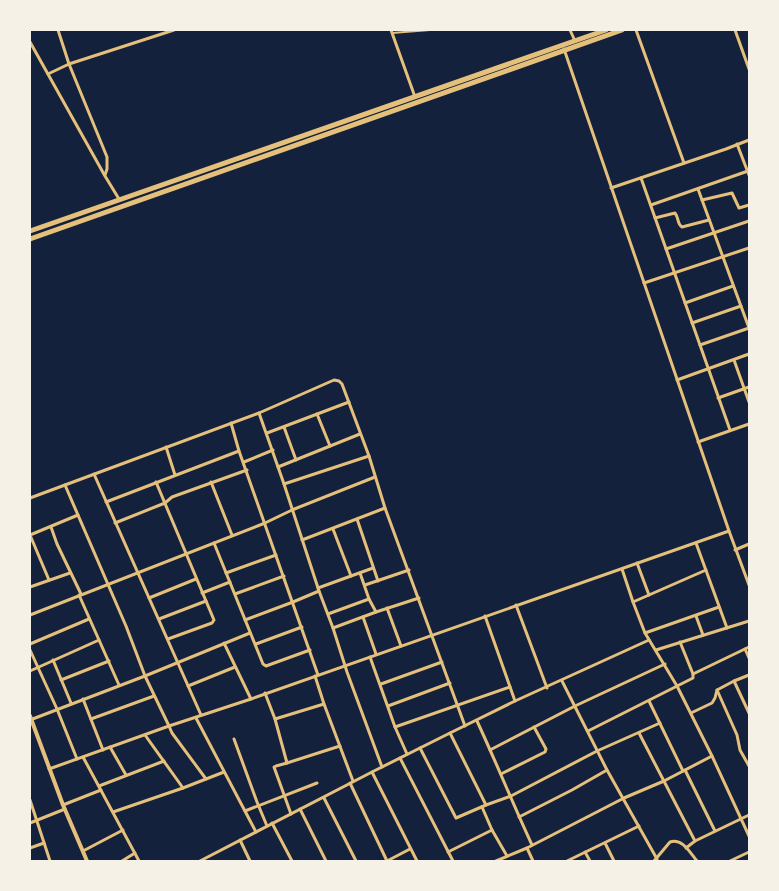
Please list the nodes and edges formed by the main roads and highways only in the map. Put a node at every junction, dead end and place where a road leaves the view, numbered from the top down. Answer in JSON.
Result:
{"nodes":[{"id":1,"x":606,"y":30,"type":"edge"},
{"id":2,"x":622,"y":30,"type":"edge"},
{"id":3,"x":576,"y":44,"type":"junction"},
{"id":4,"x":415,"y":99,"type":"junction"},
{"id":5,"x":30,"y":231,"type":"edge"},
{"id":6,"x":30,"y":239,"type":"edge"}],
"edges":[{"from":1,"to":3,"type":"highway"},
{"from":2,"to":3,"type":"highway"},
{"from":3,"to":4,"type":"highway"},
{"from":4,"to":5,"type":"highway"},
{"from":4,"to":6,"type":"highway"}]}
